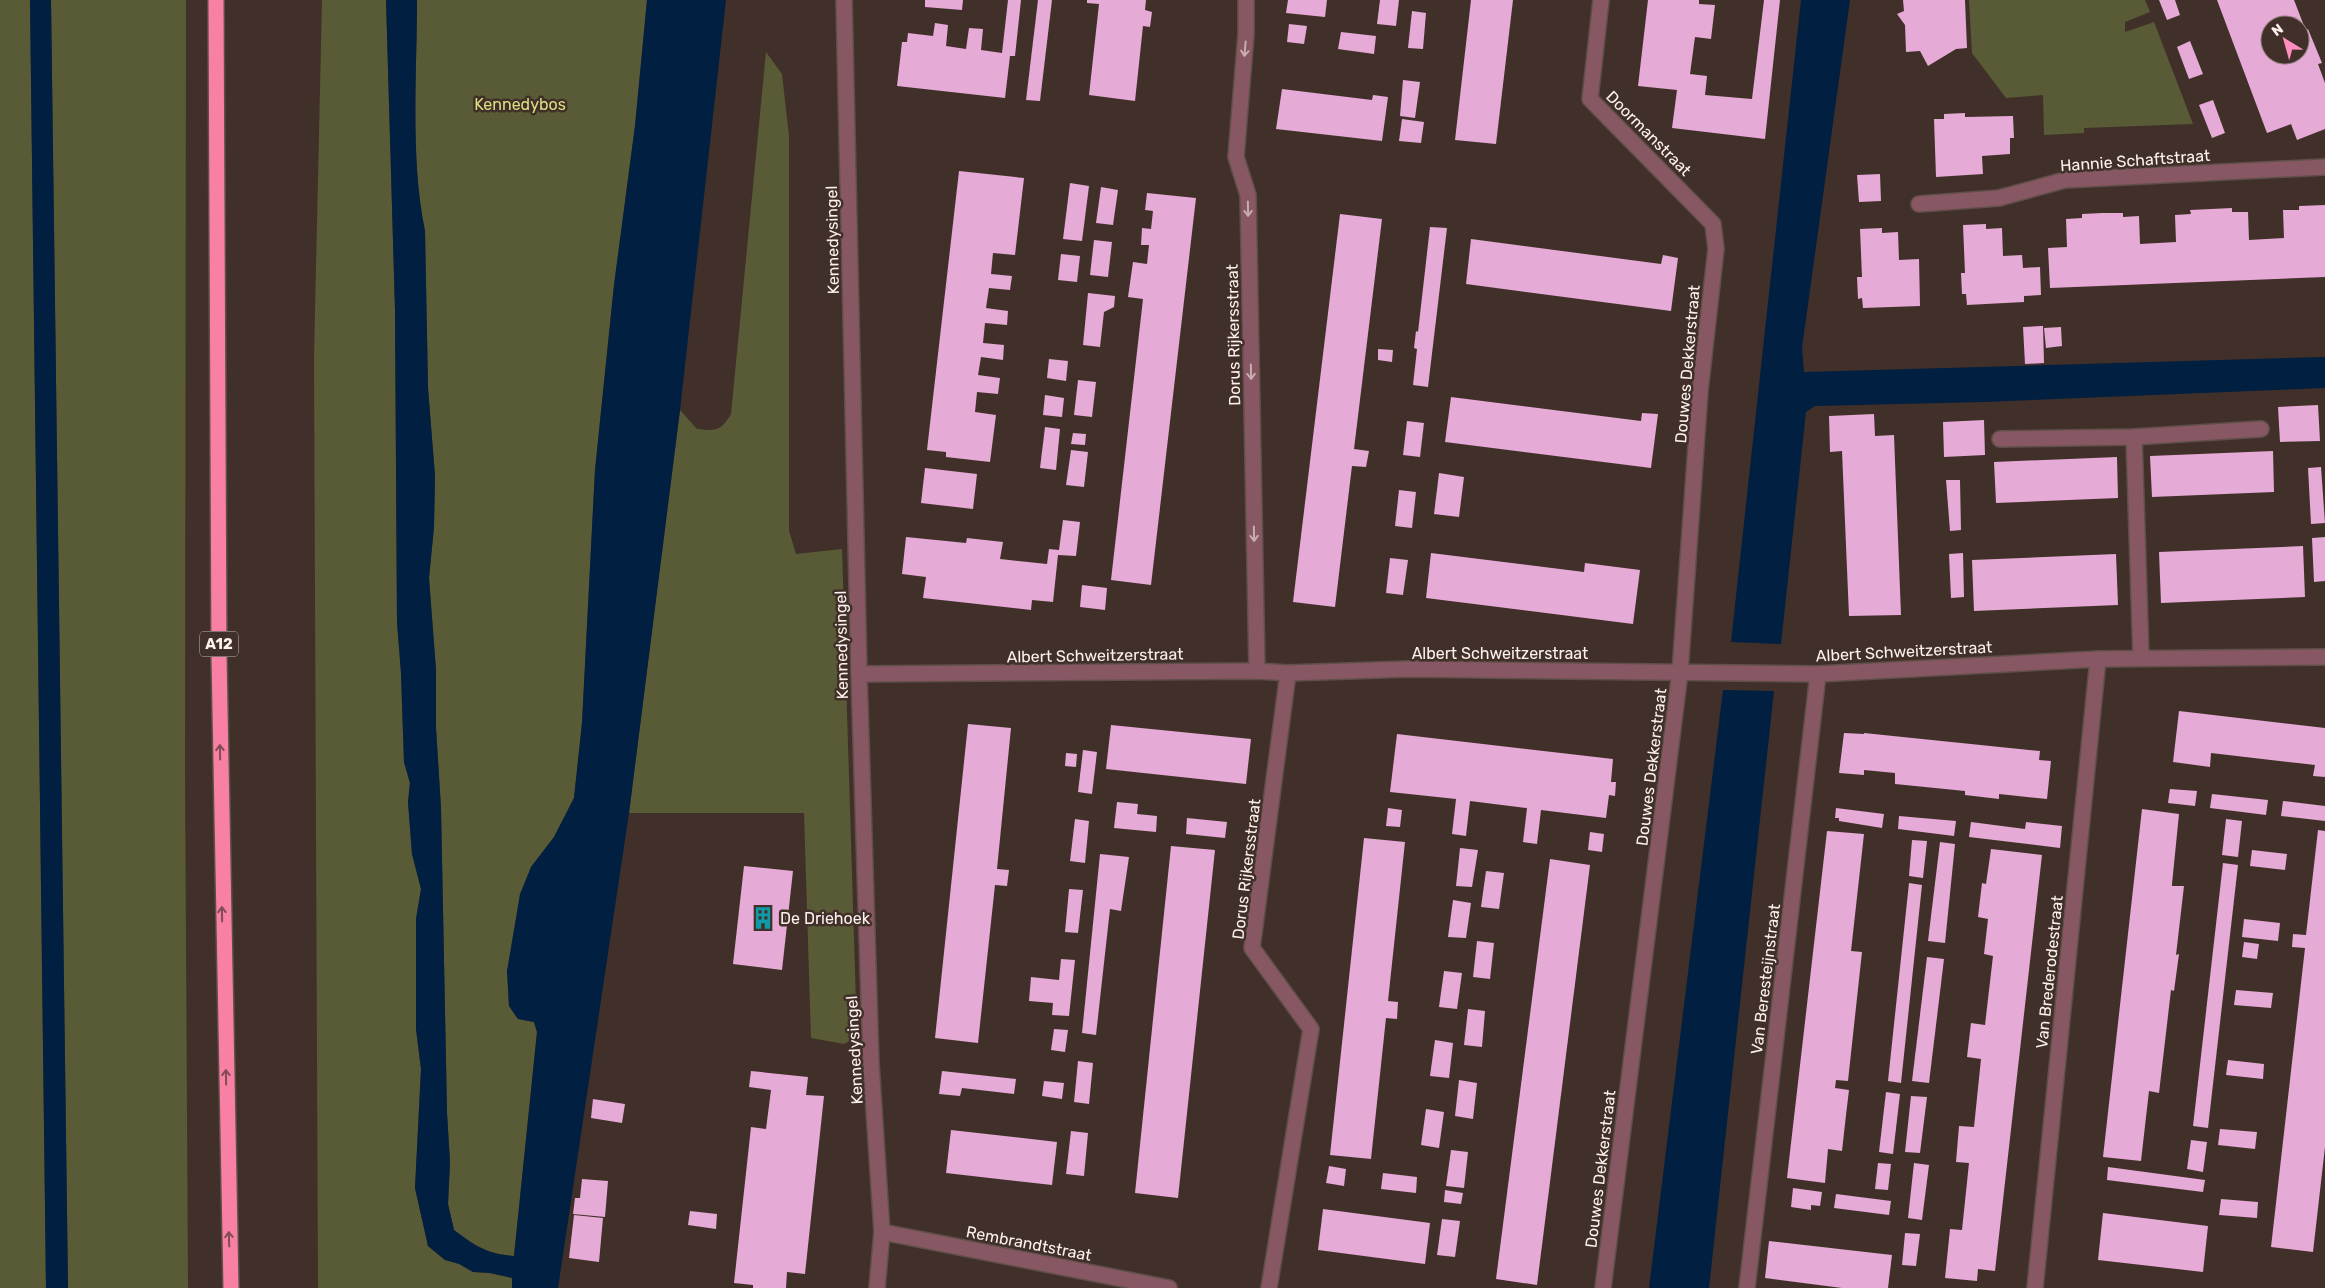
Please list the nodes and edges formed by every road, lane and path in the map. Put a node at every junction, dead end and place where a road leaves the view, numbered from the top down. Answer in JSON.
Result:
{"nodes":[{"id":1,"x":216,"y":0,"type":"edge"},
{"id":2,"x":844,"y":0,"type":"edge"},
{"id":3,"x":1246,"y":0,"type":"edge"},
{"id":4,"x":1601,"y":0,"type":"edge"},
{"id":5,"x":2325,"y":167,"type":"edge"},
{"id":6,"x":1919,"y":204,"type":"dead end"},
{"id":7,"x":1716,"y":249,"type":"joint"},
{"id":8,"x":2262,"y":429,"type":"dead end"},
{"id":9,"x":2134,"y":438,"type":"junction"},
{"id":10,"x":2000,"y":439,"type":"dead end"},
{"id":11,"x":2141,"y":658,"type":"junction"},
{"id":12,"x":2325,"y":658,"type":"edge"},
{"id":13,"x":2098,"y":659,"type":"junction"},
{"id":14,"x":1257,"y":671,"type":"junction"},
{"id":15,"x":1680,"y":672,"type":"junction"},
{"id":16,"x":1288,"y":673,"type":"junction"},
{"id":17,"x":859,"y":674,"type":"junction"},
{"id":18,"x":1818,"y":674,"type":"junction"},
{"id":19,"x":882,"y":1232,"type":"junction"},
{"id":20,"x":231,"y":1288,"type":"edge"},
{"id":21,"x":877,"y":1288,"type":"edge"},
{"id":22,"x":1169,"y":1288,"type":"edge"},
{"id":23,"x":1268,"y":1288,"type":"edge"},
{"id":24,"x":1603,"y":1288,"type":"edge"},
{"id":25,"x":1747,"y":1288,"type":"edge"},
{"id":26,"x":2035,"y":1288,"type":"edge"}],
"edges":[{"from":20,"to":1,"type":"highway","number":"A12","one_way":true},
{"from":2,"to":17,"type":"street","name":"Kennedysingel"},
{"from":3,"to":14,"type":"street","name":"Dorus Rijkersstraat","one_way":true},
{"from":4,"to":7,"type":"street","name":"Doormanstraat"},
{"from":5,"to":6,"type":"street","name":"Hannie Schaftstraat"},
{"from":7,"to":15,"type":"street","name":"Douwes Dekkerstraat"},
{"from":8,"to":9,"type":"street"},
{"from":9,"to":10,"type":"street"},
{"from":9,"to":11,"type":"street"},
{"from":11,"to":12,"type":"street","name":"Albert Schweitzerstraat"},
{"from":11,"to":13,"type":"street","name":"Albert Schweitzerstraat"},
{"from":13,"to":18,"type":"street","name":"Albert Schweitzerstraat"},
{"from":13,"to":26,"type":"street","name":"Van Brederodestraat"},
{"from":14,"to":16,"type":"street","name":"Albert Schweitzerstraat"},
{"from":14,"to":17,"type":"street","name":"Albert Schweitzerstraat"},
{"from":15,"to":16,"type":"street","name":"Albert Schweitzerstraat"},
{"from":15,"to":18,"type":"street","name":"Albert Schweitzerstraat"},
{"from":15,"to":24,"type":"street","name":"Douwes Dekkerstraat"},
{"from":16,"to":23,"type":"street","name":"Dorus Rijkersstraat"},
{"from":17,"to":19,"type":"street","name":"Kennedysingel"},
{"from":18,"to":25,"type":"street","name":"Van Beresteijnstraat"},
{"from":19,"to":21,"type":"street","name":"Kennedysingel"},
{"from":19,"to":22,"type":"street","name":"Rembrandtstraat"}]}
